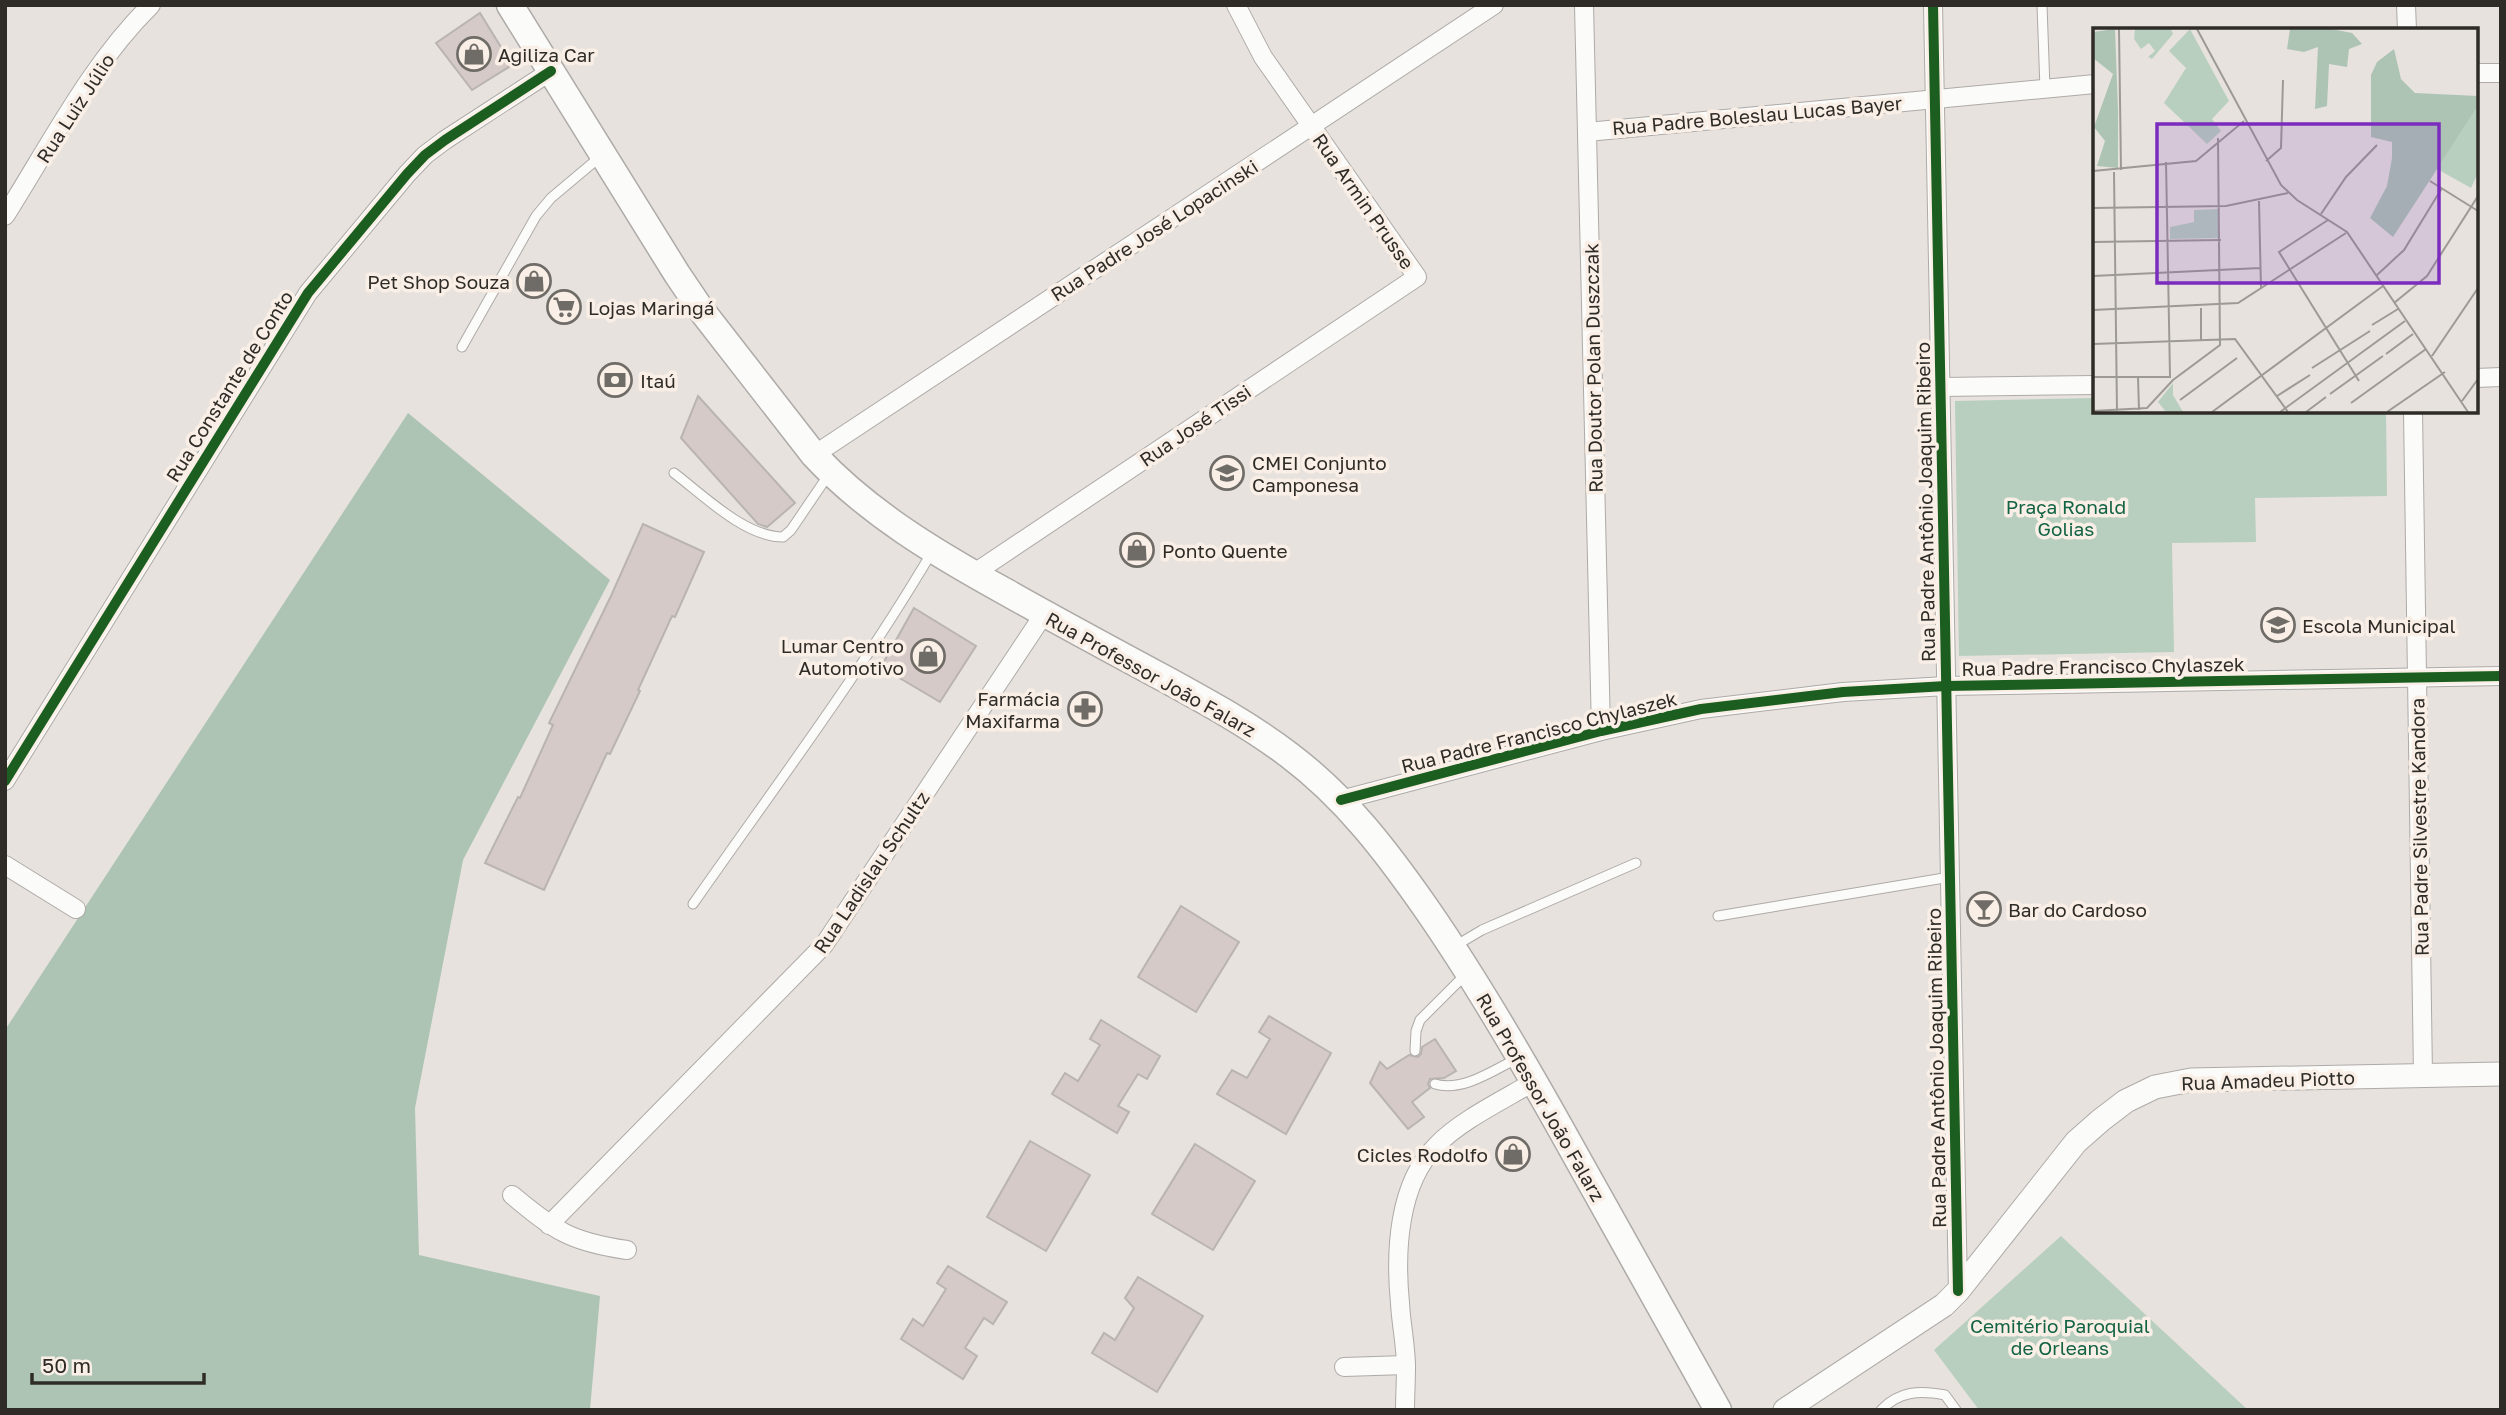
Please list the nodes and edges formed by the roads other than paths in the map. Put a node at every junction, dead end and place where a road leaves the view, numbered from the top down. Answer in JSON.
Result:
{"nodes":[{"id":1,"x":152,"y":5,"type":"edge"},
{"id":2,"x":510,"y":5,"type":"edge"},
{"id":3,"x":1236,"y":5,"type":"edge"},
{"id":4,"x":1494,"y":5,"type":"edge"},
{"id":5,"x":1584,"y":5,"type":"edge"},
{"id":6,"x":1933,"y":5,"type":"edge"},
{"id":7,"x":2042,"y":5,"type":"edge"},
{"id":8,"x":2406,"y":5,"type":"edge"},
{"id":9,"x":2407,"y":28,"type":"edge"},
{"id":10,"x":551,"y":71,"type":"junction"},
{"id":11,"x":2478,"y":73,"type":"edge"},
{"id":12,"x":2501,"y":73,"type":"edge"},
{"id":13,"x":2093,"y":85,"type":"edge"},
{"id":14,"x":2045,"y":89,"type":"junction"},
{"id":15,"x":1935,"y":98,"type":"junction"},
{"id":16,"x":1312,"y":126,"type":"junction"},
{"id":17,"x":1587,"y":132,"type":"junction"},
{"id":18,"x":602,"y":155,"type":"junction"},
{"id":19,"x":5,"y":216,"type":"edge"},
{"id":20,"x":1416,"y":276,"type":"joint"},
{"id":21,"x":462,"y":347,"type":"dead end"},
{"id":22,"x":2501,"y":377,"type":"edge"},
{"id":23,"x":2478,"y":378,"type":"edge"},
{"id":24,"x":2093,"y":384,"type":"edge"},
{"id":25,"x":1940,"y":387,"type":"junction"},
{"id":26,"x":2413,"y":413,"type":"edge"},
{"id":27,"x":822,"y":464,"type":"junction"},
{"id":28,"x":674,"y":472,"type":"dead end"},
{"id":29,"x":933,"y":550,"type":"junction"},
{"id":30,"x":974,"y":574,"type":"junction"},
{"id":31,"x":1044,"y":614,"type":"junction"},
{"id":32,"x":2501,"y":676,"type":"edge"},
{"id":33,"x":2417,"y":677,"type":"junction"},
{"id":34,"x":1946,"y":686,"type":"junction"},
{"id":35,"x":1601,"y":731,"type":"junction"},
{"id":36,"x":5,"y":781,"type":"edge"},
{"id":37,"x":1341,"y":800,"type":"junction"},
{"id":38,"x":1636,"y":863,"type":"dead end"},
{"id":39,"x":5,"y":865,"type":"edge"},
{"id":40,"x":1950,"y":877,"type":"junction"},
{"id":41,"x":693,"y":904,"type":"dead end"},
{"id":42,"x":76,"y":909,"type":"dead end"},
{"id":43,"x":1718,"y":916,"type":"dead end"},
{"id":44,"x":1453,"y":947,"type":"junction"},
{"id":45,"x":1468,"y":971,"type":"junction"},
{"id":46,"x":1415,"y":1051,"type":"dead end"},
{"id":47,"x":1521,"y":1057,"type":"junction"},
{"id":48,"x":2423,"y":1074,"type":"junction"},
{"id":49,"x":2501,"y":1074,"type":"edge"},
{"id":50,"x":1535,"y":1081,"type":"junction"},
{"id":51,"x":1436,"y":1084,"type":"dead end"},
{"id":52,"x":512,"y":1195,"type":"dead end"},
{"id":53,"x":549,"y":1225,"type":"junction"},
{"id":54,"x":627,"y":1250,"type":"dead end"},
{"id":55,"x":1958,"y":1291,"type":"junction"},
{"id":56,"x":1406,"y":1365,"type":"junction"},
{"id":57,"x":1344,"y":1367,"type":"dead end"},
{"id":58,"x":1887,"y":1408,"type":"edge"},
{"id":59,"x":1405,"y":1410,"type":"edge"},
{"id":60,"x":1718,"y":1410,"type":"edge"},
{"id":61,"x":1785,"y":1410,"type":"edge"},
{"id":62,"x":1956,"y":1410,"type":"edge"}],
"edges":[{"from":1,"to":19,"type":"street","name":"Rua Luiz Júlio"},
{"from":2,"to":10,"type":"main road","name":"Rua Professor João Falarz"},
{"from":3,"to":16,"type":"street","name":"Rua Armin Prusse"},
{"from":4,"to":16,"type":"street","name":"Rua Padre José Lopacinski"},
{"from":5,"to":17,"type":"street","name":"Rua Doutor Polan Duszczak"},
{"from":6,"to":15,"type":"street","name":"Rua Padre Antônio Joaquim Ribeiro"},
{"from":7,"to":14,"type":"lane"},
{"from":8,"to":9,"type":"street"},
{"from":10,"to":18,"type":"main road","name":"Rua Professor João Falarz"},
{"from":10,"to":36,"type":"street","name":"Rua Constante de Conto"},
{"from":11,"to":12,"type":"street"},
{"from":13,"to":14,"type":"street","name":"Rua Padre Boleslau Lucas Bayer"},
{"from":14,"to":15,"type":"street","name":"Rua Padre Boleslau Lucas Bayer"},
{"from":15,"to":17,"type":"street","name":"Rua Padre Boleslau Lucas Bayer"},
{"from":15,"to":25,"type":"street","name":"Rua Padre Antônio Joaquim Ribeiro"},
{"from":16,"to":20,"type":"street","name":"Rua Armin Prusse"},
{"from":16,"to":27,"type":"street","name":"Rua Padre José Lopacinski"},
{"from":17,"to":35,"type":"street","name":"Rua Doutor Polan Duszczak"},
{"from":18,"to":21,"type":"lane"},
{"from":18,"to":27,"type":"main road","name":"Rua Professor João Falarz"},
{"from":20,"to":30,"type":"street","name":"Rua José Tissi"},
{"from":22,"to":23,"type":"street"},
{"from":24,"to":25,"type":"street"},
{"from":25,"to":34,"type":"street","name":"Rua Padre Antônio Joaquim Ribeiro"},
{"from":26,"to":33,"type":"street","name":"Rua Padre Silvestre Kandora"},
{"from":27,"to":28,"type":"lane"},
{"from":27,"to":29,"type":"main road","name":"Rua Professor João Falarz"},
{"from":29,"to":30,"type":"main road","name":"Rua Professor João Falarz"},
{"from":29,"to":41,"type":"lane"},
{"from":30,"to":31,"type":"main road","name":"Rua Professor João Falarz"},
{"from":31,"to":37,"type":"main road","name":"Rua Professor João Falarz"},
{"from":31,"to":53,"type":"street","name":"Rua Ladislau Schultz"},
{"from":32,"to":33,"type":"street","name":"Rua Padre Francisco Chylaszek"},
{"from":33,"to":34,"type":"street","name":"Rua Padre Francisco Chylaszek"},
{"from":33,"to":48,"type":"street","name":"Rua Padre Silvestre Kandora"},
{"from":34,"to":35,"type":"street","name":"Rua Padre Francisco Chylaszek"},
{"from":34,"to":40,"type":"street","name":"Rua Padre Antônio Joaquim Ribeiro"},
{"from":35,"to":37,"type":"street","name":"Rua Padre Francisco Chylaszek"},
{"from":37,"to":44,"type":"main road","name":"Rua Professor João Falarz"},
{"from":38,"to":44,"type":"lane"},
{"from":39,"to":42,"type":"street"},
{"from":40,"to":43,"type":"lane"},
{"from":40,"to":55,"type":"street","name":"Rua Padre Antônio Joaquim Ribeiro"},
{"from":44,"to":45,"type":"main road","name":"Rua Professor João Falarz"},
{"from":45,"to":46,"type":"lane"},
{"from":45,"to":47,"type":"main road","name":"Rua Professor João Falarz"},
{"from":47,"to":50,"type":"main road","name":"Rua Professor João Falarz"},
{"from":47,"to":51,"type":"lane"},
{"from":48,"to":49,"type":"street","name":"Rua Amadeu Piotto"},
{"from":48,"to":55,"type":"street","name":"Rua Amadeu Piotto"},
{"from":50,"to":56,"type":"street"},
{"from":50,"to":60,"type":"main road","name":"Rua Professor João Falarz"},
{"from":52,"to":53,"type":"street"},
{"from":53,"to":54,"type":"street"},
{"from":55,"to":61,"type":"street","name":"Rua Amadeu Piotto"},
{"from":56,"to":57,"type":"street"},
{"from":56,"to":59,"type":"street"},
{"from":58,"to":62,"type":"lane"}]}
